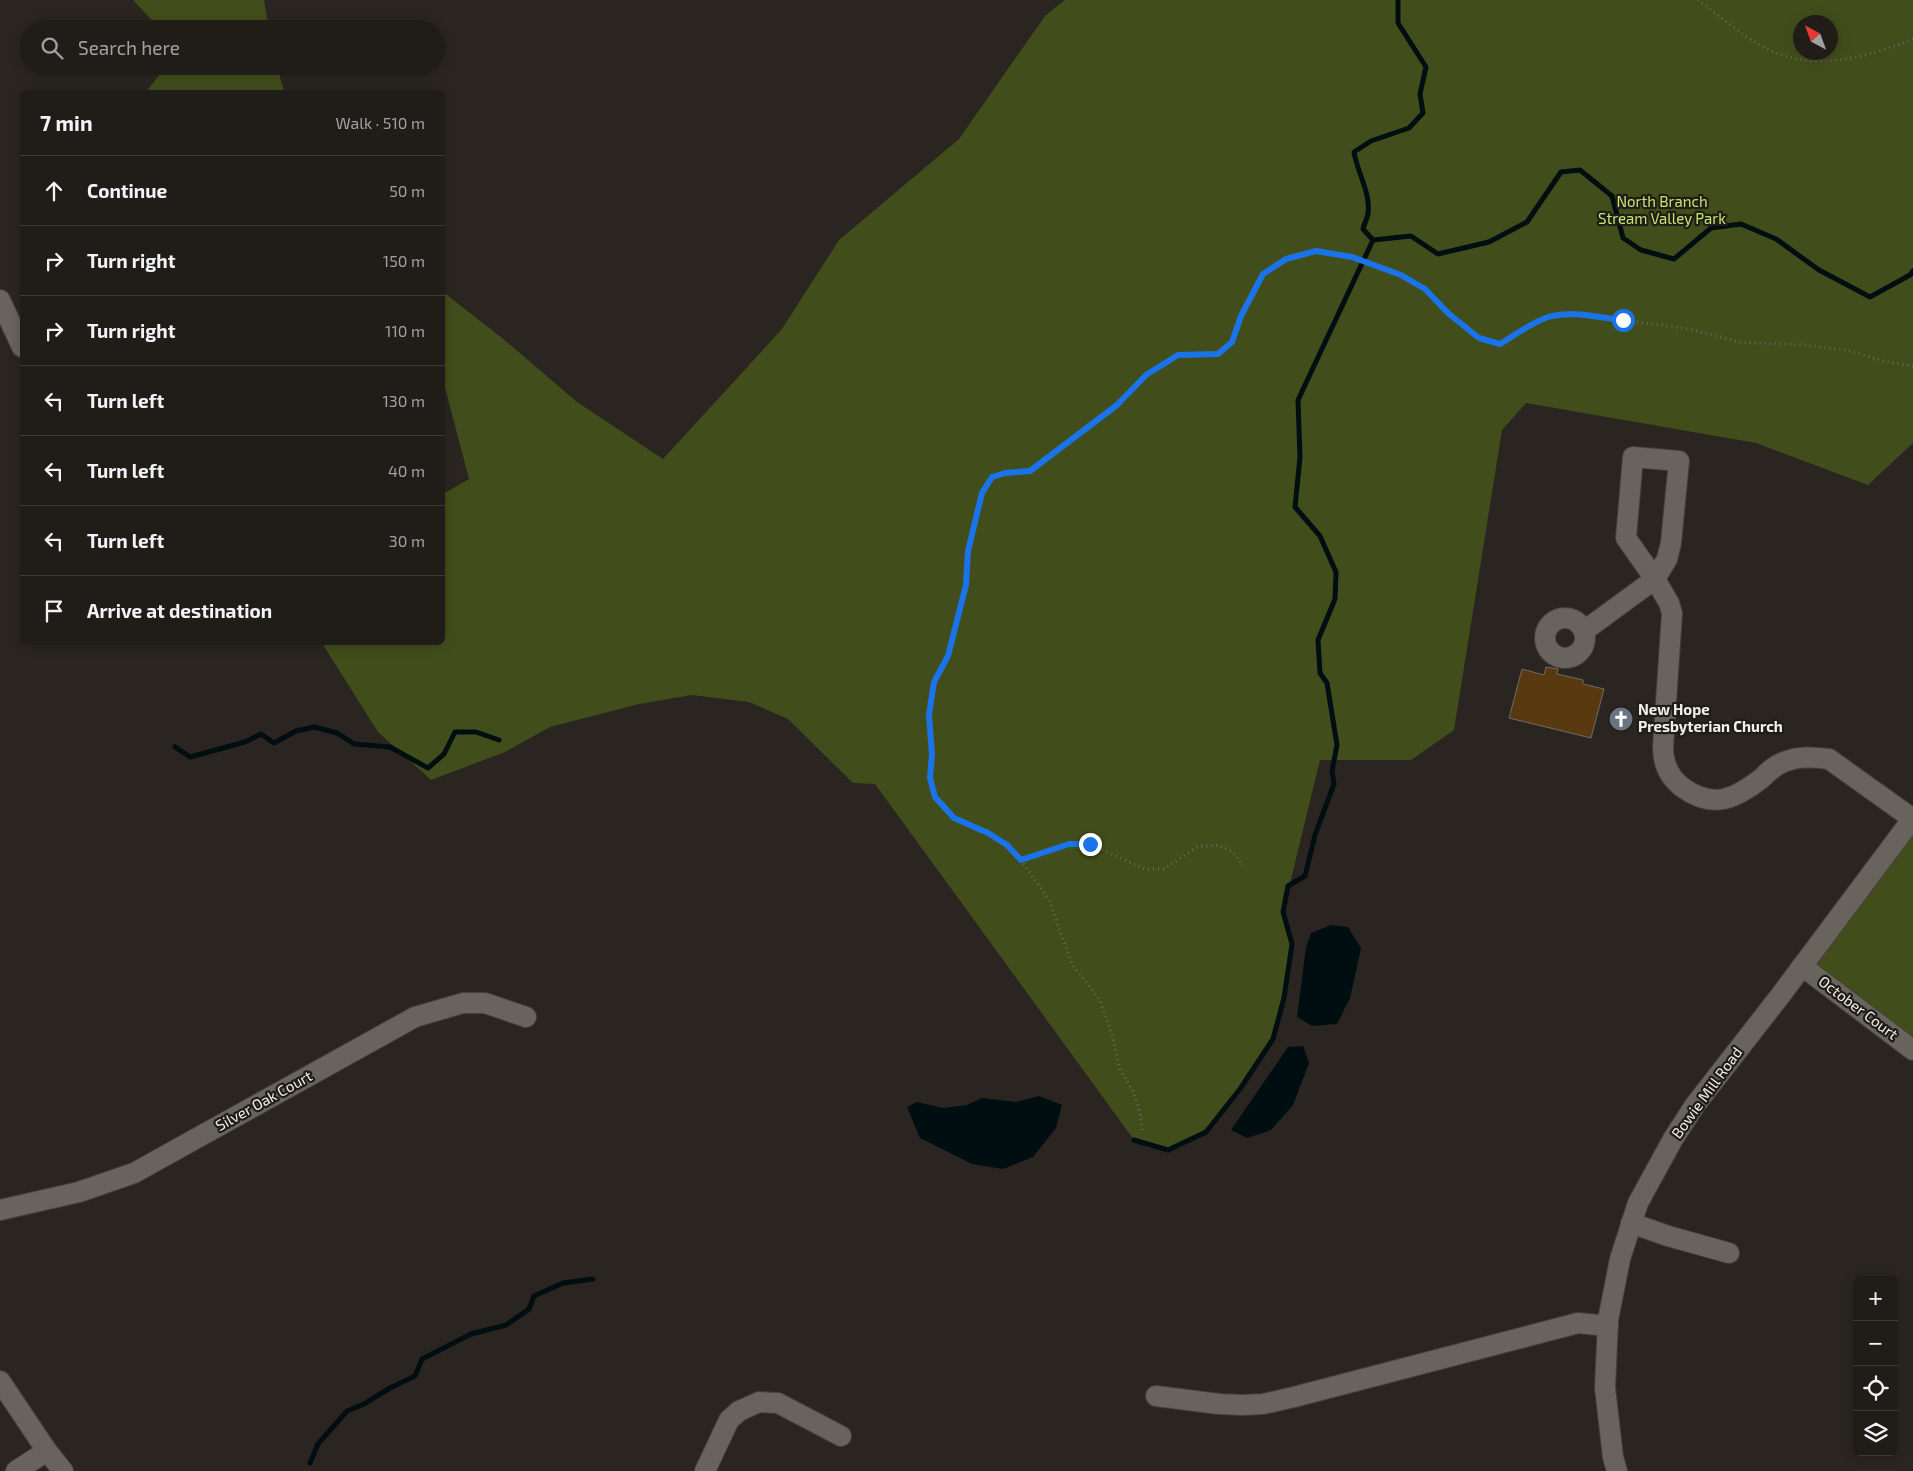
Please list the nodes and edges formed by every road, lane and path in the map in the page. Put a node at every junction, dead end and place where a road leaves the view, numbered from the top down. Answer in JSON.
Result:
{"nodes":[{"id":1,"x":1698,"y":0,"type":"edge"},
{"id":2,"x":1913,"y":39,"type":"edge"},
{"id":3,"x":0,"y":300,"type":"edge"},
{"id":4,"x":20,"y":343,"type":"edge"},
{"id":5,"x":1913,"y":366,"type":"edge"},
{"id":6,"x":1655,"y":579,"type":"junction"},
{"id":7,"x":1584,"y":631,"type":"dead end"},
{"id":8,"x":1913,"y":818,"type":"edge"},
{"id":9,"x":1021,"y":860,"type":"junction"},
{"id":10,"x":1243,"y":866,"type":"dead end"},
{"id":11,"x":1802,"y":966,"type":"junction"},
{"id":12,"x":526,"y":1017,"type":"dead end"},
{"id":13,"x":1913,"y":1050,"type":"edge"},
{"id":14,"x":1142,"y":1130,"type":"dead end"},
{"id":15,"x":0,"y":1210,"type":"edge"},
{"id":16,"x":1632,"y":1223,"type":"junction"},
{"id":17,"x":1729,"y":1253,"type":"dead end"},
{"id":18,"x":1608,"y":1326,"type":"junction"},
{"id":19,"x":0,"y":1381,"type":"edge"},
{"id":20,"x":1156,"y":1396,"type":"dead end"},
{"id":21,"x":841,"y":1436,"type":"dead end"},
{"id":22,"x":47,"y":1451,"type":"junction"},
{"id":23,"x":16,"y":1471,"type":"edge"},
{"id":24,"x":63,"y":1471,"type":"edge"},
{"id":25,"x":706,"y":1471,"type":"edge"},
{"id":26,"x":1617,"y":1471,"type":"edge"}],
"edges":[{"from":1,"to":2,"type":"path"},
{"from":3,"to":4,"type":"street"},
{"from":5,"to":9,"type":"path"},
{"from":6,"to":6,"type":"street"},
{"from":6,"to":7,"type":"street"},
{"from":6,"to":8,"type":"street"},
{"from":8,"to":11,"type":"street","name":"Bowie Mill Road"},
{"from":9,"to":10,"type":"path"},
{"from":9,"to":14,"type":"path"},
{"from":11,"to":13,"type":"street","name":"October Court"},
{"from":11,"to":16,"type":"street","name":"Bowie Mill Road"},
{"from":12,"to":15,"type":"street","name":"Silver Oak Court"},
{"from":16,"to":17,"type":"street"},
{"from":16,"to":18,"type":"street","name":"Bowie Mill Road"},
{"from":18,"to":20,"type":"street"},
{"from":18,"to":26,"type":"street","name":"Bowie Mill Road"},
{"from":19,"to":22,"type":"street"},
{"from":21,"to":25,"type":"street"},
{"from":22,"to":23,"type":"street"},
{"from":22,"to":24,"type":"street"}]}
